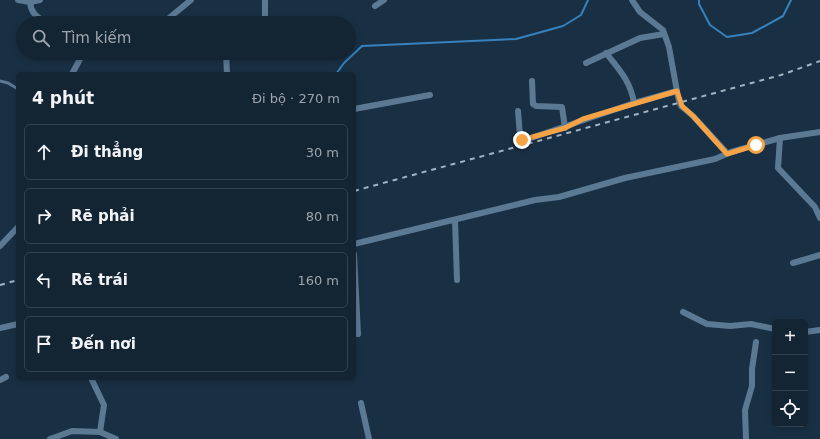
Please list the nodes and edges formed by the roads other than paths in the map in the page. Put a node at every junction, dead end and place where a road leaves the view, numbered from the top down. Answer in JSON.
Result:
{"nodes":[{"id":1,"x":18,"y":0,"type":"edge"},
{"id":2,"x":40,"y":0,"type":"edge"},
{"id":3,"x":191,"y":0,"type":"edge"},
{"id":4,"x":265,"y":0,"type":"edge"},
{"id":5,"x":384,"y":0,"type":"edge"},
{"id":6,"x":632,"y":0,"type":"edge"},
{"id":7,"x":30,"y":2,"type":"junction"},
{"id":8,"x":375,"y":6,"type":"dead end"},
{"id":9,"x":36,"y":16,"type":"edge"},
{"id":10,"x":171,"y":16,"type":"edge"},
{"id":11,"x":265,"y":16,"type":"edge"},
{"id":12,"x":664,"y":34,"type":"junction"},
{"id":13,"x":606,"y":53,"type":"junction"},
{"id":14,"x":79,"y":60,"type":"edge"},
{"id":15,"x":226,"y":60,"type":"edge"},
{"id":16,"x":586,"y":63,"type":"dead end"},
{"id":17,"x":73,"y":72,"type":"edge"},
{"id":18,"x":227,"y":72,"type":"edge"},
{"id":19,"x":0,"y":81,"type":"edge"},
{"id":20,"x":532,"y":82,"type":"dead end"},
{"id":21,"x":16,"y":88,"type":"edge"},
{"id":22,"x":677,"y":91,"type":"junction"},
{"id":23,"x":430,"y":95,"type":"dead end"},
{"id":24,"x":634,"y":103,"type":"junction"},
{"id":25,"x":356,"y":109,"type":"edge"},
{"id":26,"x":518,"y":111,"type":"dead end"},
{"id":27,"x":565,"y":128,"type":"junction"},
{"id":28,"x":820,"y":132,"type":"edge"},
{"id":29,"x":780,"y":138,"type":"junction"},
{"id":30,"x":727,"y":154,"type":"junction"},
{"id":31,"x":820,"y":218,"type":"edge"},
{"id":32,"x":455,"y":220,"type":"junction"},
{"id":33,"x":16,"y":229,"type":"edge"},
{"id":34,"x":356,"y":244,"type":"edge"},
{"id":35,"x":0,"y":246,"type":"edge"},
{"id":36,"x":820,"y":255,"type":"edge"},
{"id":37,"x":793,"y":263,"type":"dead end"},
{"id":38,"x":457,"y":280,"type":"dead end"},
{"id":39,"x":356,"y":294,"type":"edge"},
{"id":40,"x":683,"y":312,"type":"dead end"},
{"id":41,"x":16,"y":324,"type":"edge"},
{"id":42,"x":0,"y":328,"type":"edge"},
{"id":43,"x":772,"y":328,"type":"edge"},
{"id":44,"x":820,"y":330,"type":"edge"},
{"id":45,"x":808,"y":332,"type":"edge"},
{"id":46,"x":358,"y":334,"type":"dead end"},
{"id":47,"x":756,"y":342,"type":"dead end"},
{"id":48,"x":92,"y":380,"type":"edge"},
{"id":49,"x":361,"y":403,"type":"dead end"},
{"id":50,"x":100,"y":432,"type":"junction"},
{"id":51,"x":50,"y":439,"type":"edge"},
{"id":52,"x":116,"y":439,"type":"edge"},
{"id":53,"x":369,"y":439,"type":"edge"},
{"id":54,"x":746,"y":439,"type":"edge"}],
"edges":[{"from":1,"to":7,"type":"street"},
{"from":2,"to":7,"type":"street"},
{"from":3,"to":10,"type":"street"},
{"from":4,"to":11,"type":"street"},
{"from":5,"to":8,"type":"street"},
{"from":6,"to":12,"type":"street"},
{"from":7,"to":9,"type":"street"},
{"from":12,"to":13,"type":"street"},
{"from":12,"to":22,"type":"street"},
{"from":13,"to":16,"type":"street"},
{"from":13,"to":24,"type":"street"},
{"from":14,"to":17,"type":"street"},
{"from":15,"to":18,"type":"street"},
{"from":19,"to":21,"type":"lane"},
{"from":20,"to":27,"type":"street"},
{"from":22,"to":24,"type":"street"},
{"from":22,"to":30,"type":"street"},
{"from":23,"to":25,"type":"street"},
{"from":24,"to":27,"type":"street"},
{"from":26,"to":27,"type":"street"},
{"from":28,"to":29,"type":"street"},
{"from":29,"to":30,"type":"street"},
{"from":29,"to":31,"type":"street"},
{"from":30,"to":32,"type":"street"},
{"from":32,"to":34,"type":"street"},
{"from":32,"to":38,"type":"street"},
{"from":33,"to":35,"type":"street"},
{"from":36,"to":37,"type":"street"},
{"from":39,"to":46,"type":"street"},
{"from":40,"to":43,"type":"street"},
{"from":41,"to":42,"type":"street"},
{"from":44,"to":45,"type":"street"},
{"from":47,"to":54,"type":"street"},
{"from":48,"to":50,"type":"street"},
{"from":49,"to":53,"type":"street"},
{"from":50,"to":51,"type":"street"},
{"from":50,"to":52,"type":"street"}]}
